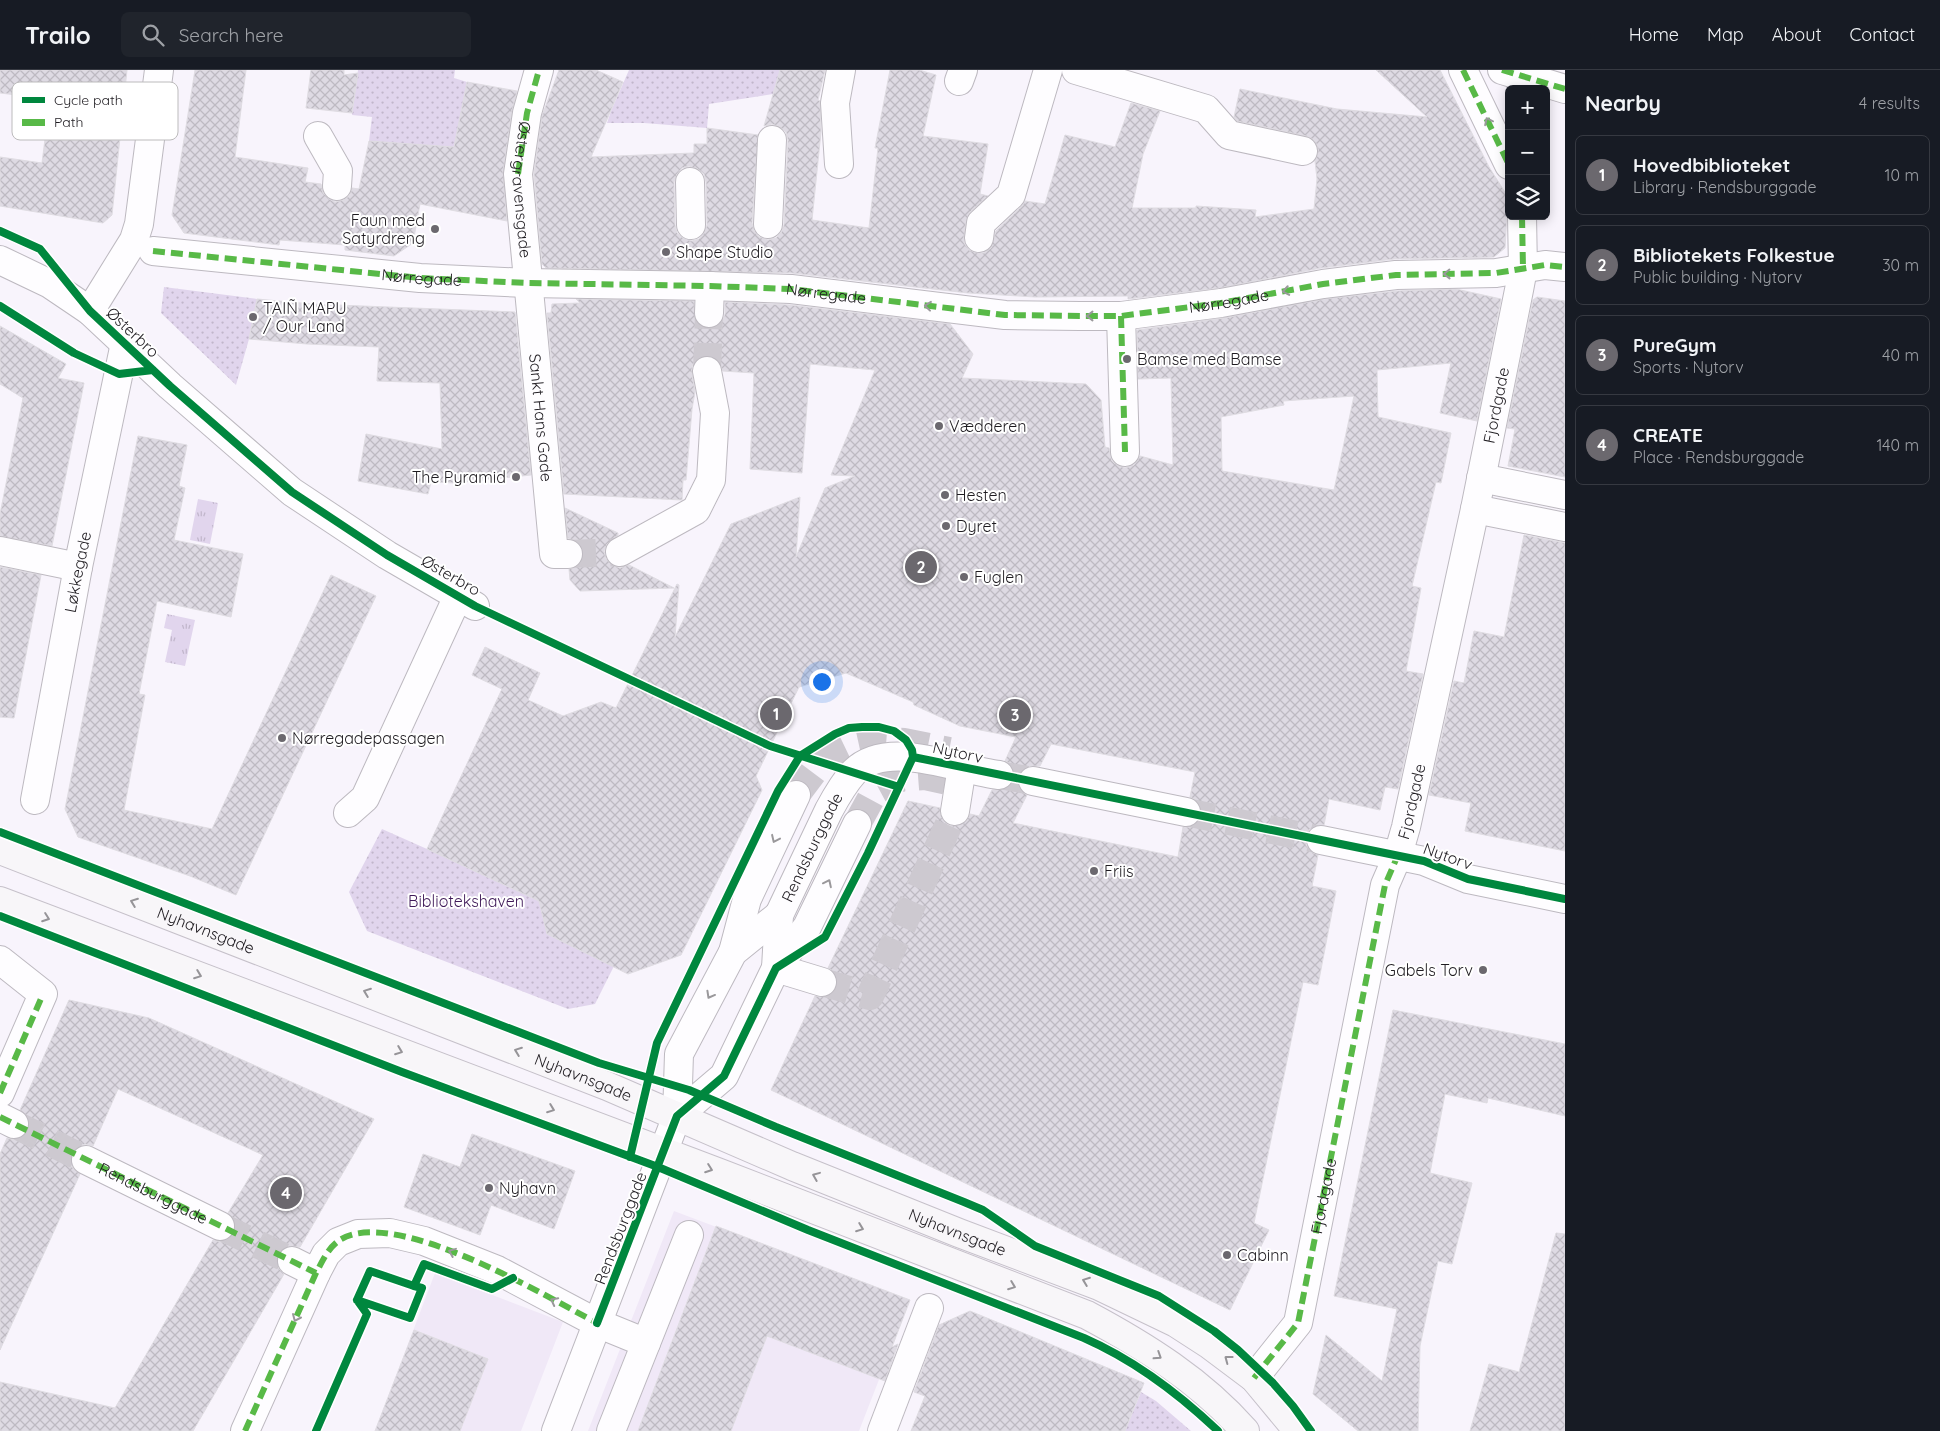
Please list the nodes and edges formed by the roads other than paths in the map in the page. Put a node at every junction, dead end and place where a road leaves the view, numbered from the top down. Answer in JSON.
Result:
{"nodes":[{"id":1,"x":539,"y":70,"type":"edge"},
{"id":2,"x":842,"y":70,"type":"edge"},
{"id":3,"x":1048,"y":70,"type":"edge"},
{"id":4,"x":1076,"y":70,"type":"edge"},
{"id":5,"x":1463,"y":70,"type":"edge"},
{"id":6,"x":1502,"y":70,"type":"edge"},
{"id":7,"x":1111,"y":75,"type":"edge"},
{"id":8,"x":1537,"y":75,"type":"edge"},
{"id":9,"x":1565,"y":89,"type":"edge"},
{"id":10,"x":318,"y":136,"type":"dead end"},
{"id":11,"x":150,"y":140,"type":"edge"},
{"id":12,"x":772,"y":140,"type":"dead end"},
{"id":13,"x":1303,"y":151,"type":"dead end"},
{"id":14,"x":1505,"y":157,"type":"edge"},
{"id":15,"x":839,"y":164,"type":"dead end"},
{"id":16,"x":690,"y":182,"type":"dead end"},
{"id":17,"x":337,"y":186,"type":"dead end"},
{"id":18,"x":1522,"y":220,"type":"edge"},
{"id":19,"x":768,"y":224,"type":"dead end"},
{"id":20,"x":691,"y":225,"type":"dead end"},
{"id":21,"x":979,"y":238,"type":"dead end"},
{"id":22,"x":153,"y":251,"type":"dead end"},
{"id":23,"x":0,"y":260,"type":"edge"},
{"id":24,"x":1565,"y":267,"type":"edge"},
{"id":25,"x":1523,"y":269,"type":"junction"},
{"id":26,"x":527,"y":282,"type":"junction"},
{"id":27,"x":710,"y":286,"type":"junction"},
{"id":28,"x":90,"y":311,"type":"junction"},
{"id":29,"x":709,"y":313,"type":"tunnel mouth"},
{"id":30,"x":1121,"y":316,"type":"junction"},
{"id":31,"x":125,"y":343,"type":"junction"},
{"id":32,"x":707,"y":370,"type":"tunnel mouth"},
{"id":33,"x":1124,"y":452,"type":"dead end"},
{"id":34,"x":1481,"y":478,"type":"junction"},
{"id":35,"x":1565,"y":495,"type":"edge"},
{"id":36,"x":1474,"y":509,"type":"junction"},
{"id":37,"x":1565,"y":527,"type":"edge"},
{"id":38,"x":0,"y":551,"type":"edge"},
{"id":39,"x":620,"y":552,"type":"tunnel mouth"},
{"id":40,"x":561,"y":554,"type":"dead end"},
{"id":41,"x":78,"y":567,"type":"junction"},
{"id":42,"x":868,"y":762,"type":"joint"},
{"id":43,"x":962,"y":767,"type":"junction"},
{"id":44,"x":999,"y":774,"type":"tunnel mouth"},
{"id":45,"x":1033,"y":781,"type":"tunnel mouth"},
{"id":46,"x":796,"y":795,"type":"tunnel mouth"},
{"id":47,"x":35,"y":800,"type":"dead end"},
{"id":48,"x":955,"y":811,"type":"tunnel mouth"},
{"id":49,"x":348,"y":812,"type":"dead end"},
{"id":50,"x":1186,"y":812,"type":"tunnel mouth"},
{"id":51,"x":857,"y":824,"type":"tunnel mouth"},
{"id":52,"x":1321,"y":840,"type":"tunnel mouth"},
{"id":53,"x":0,"y":850,"type":"edge"},
{"id":54,"x":1398,"y":855,"type":"junction"},
{"id":55,"x":1565,"y":899,"type":"edge"},
{"id":56,"x":0,"y":900,"type":"edge"},
{"id":57,"x":779,"y":915,"type":"junction"},
{"id":58,"x":733,"y":952,"type":"junction"},
{"id":59,"x":0,"y":960,"type":"edge"},
{"id":60,"x":776,"y":968,"type":"junction"},
{"id":61,"x":822,"y":982,"type":"tunnel mouth"},
{"id":62,"x":0,"y":1093,"type":"edge"},
{"id":63,"x":676,"y":1116,"type":"junction"},
{"id":64,"x":663,"y":1152,"type":"junction"},
{"id":65,"x":86,"y":1160,"type":"tunnel mouth"},
{"id":66,"x":220,"y":1226,"type":"tunnel mouth"},
{"id":67,"x":689,"y":1235,"type":"dead end"},
{"id":68,"x":292,"y":1262,"type":"tunnel mouth"},
{"id":69,"x":316,"y":1273,"type":"junction"},
{"id":70,"x":929,"y":1308,"type":"dead end"},
{"id":71,"x":598,"y":1323,"type":"junction"},
{"id":72,"x":646,"y":1343,"type":"junction"},
{"id":73,"x":1254,"y":1378,"type":"junction"},
{"id":74,"x":245,"y":1431,"type":"edge"},
{"id":75,"x":556,"y":1431,"type":"edge"},
{"id":76,"x":611,"y":1431,"type":"edge"},
{"id":77,"x":882,"y":1431,"type":"edge"},
{"id":78,"x":1245,"y":1431,"type":"edge"},
{"id":79,"x":1298,"y":1431,"type":"edge"}],
"edges":[{"from":1,"to":26,"type":"street","name":"Østergravensgade"},
{"from":2,"to":15,"type":"street"},
{"from":3,"to":21,"type":"street"},
{"from":4,"to":7,"type":"street"},
{"from":14,"to":5,"type":"street","one_way":true},
{"from":6,"to":8,"type":"street"},
{"from":7,"to":13,"type":"street"},
{"from":8,"to":9,"type":"street"},
{"from":10,"to":17,"type":"street"},
{"from":11,"to":28,"type":"street"},
{"from":12,"to":19,"type":"street"},
{"from":16,"to":20,"type":"street"},
{"from":18,"to":25,"type":"street","name":"Fjordgade"},
{"from":22,"to":26,"type":"street","name":"Nørregade"},
{"from":23,"to":28,"type":"street","name":"Østerbro"},
{"from":24,"to":25,"type":"street","name":"Nørregade"},
{"from":25,"to":30,"type":"street","name":"Nørregade","one_way":true},
{"from":25,"to":34,"type":"street","name":"Fjordgade"},
{"from":26,"to":27,"type":"street","name":"Nørregade"},
{"from":26,"to":40,"type":"street","name":"Sankt Hans Gade"},
{"from":27,"to":29,"type":"street"},
{"from":30,"to":27,"type":"street","name":"Nørregade","one_way":true},
{"from":28,"to":31,"type":"street","name":"Østerbro"},
{"from":30,"to":33,"type":"street"},
{"from":31,"to":41,"type":"street","name":"Løkkegade"},
{"from":31,"to":49,"type":"street","name":"Østerbro"},
{"from":32,"to":39,"type":"street"},
{"from":34,"to":35,"type":"street"},
{"from":34,"to":36,"type":"street","name":"Fjordgade"},
{"from":36,"to":37,"type":"street"},
{"from":36,"to":54,"type":"street","name":"Fjordgade"},
{"from":38,"to":41,"type":"street"},
{"from":41,"to":47,"type":"street","name":"Løkkegade"},
{"from":42,"to":43,"type":"street","name":"Nytorv"},
{"from":42,"to":57,"type":"street","name":"Rendsburggade"},
{"from":43,"to":44,"type":"street","name":"Nytorv"},
{"from":43,"to":48,"type":"street"},
{"from":45,"to":50,"type":"street"},
{"from":46,"to":58,"type":"street","one_way":true},
{"from":60,"to":51,"type":"street","one_way":true},
{"from":52,"to":54,"type":"street","name":"Nytorv"},
{"from":63,"to":53,"type":"main road","name":"Nyhavnsgade","one_way":true},
{"from":54,"to":55,"type":"street","name":"Nytorv"},
{"from":54,"to":73,"type":"street","name":"Fjordgade"},
{"from":56,"to":64,"type":"main road","name":"Nyhavnsgade","one_way":true},
{"from":57,"to":58,"type":"street","name":"Rendsburggade"},
{"from":57,"to":60,"type":"street","name":"Rendsburggade"},
{"from":58,"to":63,"type":"street","name":"Rendsburggade","one_way":true},
{"from":59,"to":62,"type":"street"},
{"from":60,"to":61,"type":"street"},
{"from":60,"to":63,"type":"street","name":"Rendsburggade"},
{"from":63,"to":64,"type":"street","name":"Rendsburggade"},
{"from":73,"to":63,"type":"main road","name":"Nyhavnsgade","one_way":true},
{"from":64,"to":71,"type":"street","name":"Rendsburggade"},
{"from":64,"to":78,"type":"main road","name":"Nyhavnsgade","one_way":true},
{"from":65,"to":66,"type":"street","name":"Rendsburggade"},
{"from":67,"to":72,"type":"street"},
{"from":68,"to":69,"type":"street"},
{"from":71,"to":69,"type":"street","one_way":true},
{"from":69,"to":74,"type":"street","one_way":true},
{"from":70,"to":77,"type":"street"},
{"from":71,"to":72,"type":"street"},
{"from":71,"to":75,"type":"street","name":"Rendsburggade"},
{"from":72,"to":76,"type":"street"},
{"from":73,"to":79,"type":"main road","name":"Nyhavnsgade"}]}
